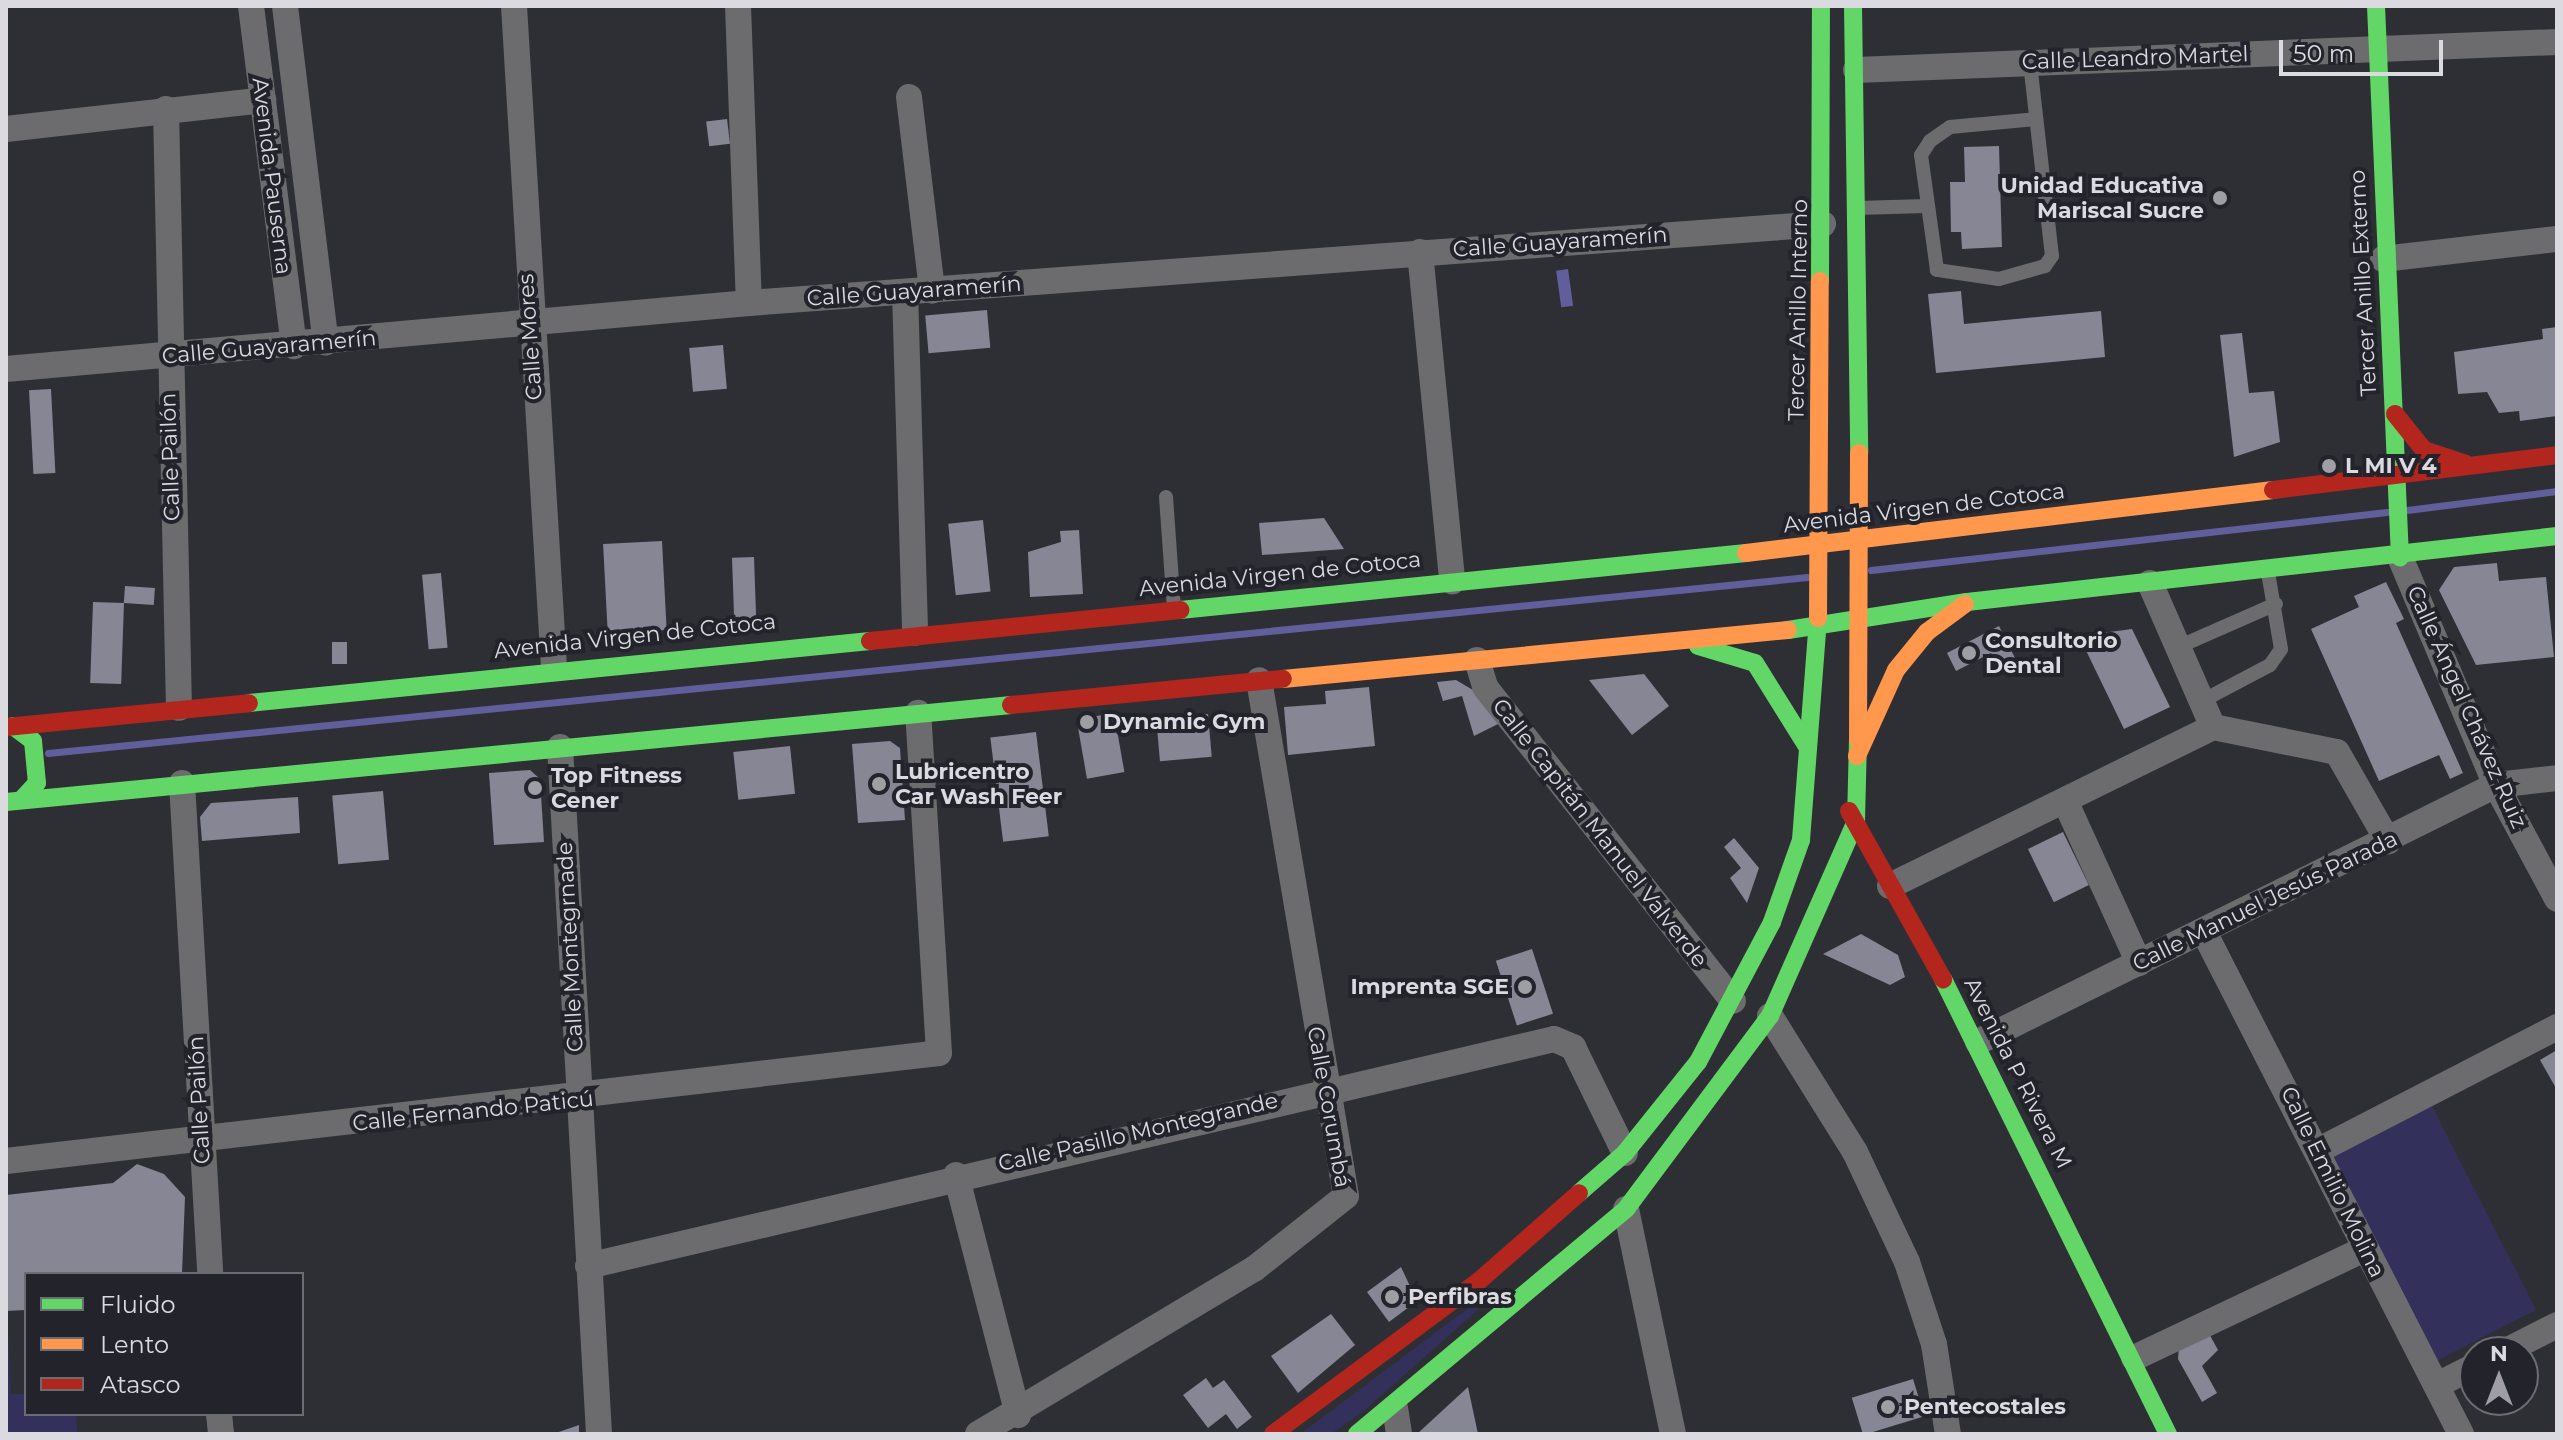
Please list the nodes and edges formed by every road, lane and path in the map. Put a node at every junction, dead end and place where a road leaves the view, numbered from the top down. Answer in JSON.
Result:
{"nodes":[{"id":1,"x":251,"y":6,"type":"edge"},
{"id":2,"x":285,"y":6,"type":"edge"},
{"id":3,"x":514,"y":6,"type":"edge"},
{"id":4,"x":738,"y":6,"type":"edge"},
{"id":5,"x":1821,"y":6,"type":"edge"},
{"id":6,"x":1837,"y":6,"type":"edge"},
{"id":7,"x":1853,"y":6,"type":"edge"},
{"id":8,"x":2376,"y":6,"type":"edge"},
{"id":9,"x":2557,"y":42,"type":"edge"},
{"id":10,"x":2376,"y":48,"type":"junction"},
{"id":11,"x":2030,"y":63,"type":"junction"},
{"id":12,"x":1856,"y":70,"type":"junction"},
{"id":13,"x":909,"y":97,"type":"dead end"},
{"id":14,"x":263,"y":100,"type":"junction"},
{"id":15,"x":166,"y":109,"type":"junction"},
{"id":16,"x":2036,"y":119,"type":"junction"},
{"id":17,"x":6,"y":129,"type":"edge"},
{"id":18,"x":1926,"y":206,"type":"junction"},
{"id":19,"x":1857,"y":208,"type":"junction"},
{"id":20,"x":1823,"y":224,"type":"junction"},
{"id":21,"x":2557,"y":239,"type":"edge"},
{"id":22,"x":1420,"y":252,"type":"junction"},
{"id":23,"x":2383,"y":259,"type":"junction"},
{"id":24,"x":932,"y":291,"type":"junction"},
{"id":25,"x":905,"y":292,"type":"junction"},
{"id":26,"x":749,"y":303,"type":"junction"},
{"id":27,"x":528,"y":325,"type":"junction"},
{"id":28,"x":326,"y":343,"type":"junction"},
{"id":29,"x":294,"y":346,"type":"junction"},
{"id":30,"x":166,"y":355,"type":"junction"},
{"id":31,"x":6,"y":369,"type":"edge"},
{"id":32,"x":1857,"y":411,"type":"junction"},
{"id":33,"x":2395,"y":414,"type":"junction"},
{"id":34,"x":2557,"y":455,"type":"edge"},
{"id":35,"x":2471,"y":465,"type":"junction"},
{"id":36,"x":2398,"y":474,"type":"junction"},
{"id":37,"x":2355,"y":480,"type":"junction"},
{"id":38,"x":1166,"y":497,"type":"dead end"},
{"id":39,"x":2557,"y":536,"type":"edge"},
{"id":40,"x":1860,"y":545,"type":"junction"},
{"id":41,"x":1819,"y":550,"type":"junction"},
{"id":42,"x":2400,"y":550,"type":"junction"},
{"id":43,"x":2267,"y":570,"type":"junction"},
{"id":44,"x":1452,"y":581,"type":"junction"},
{"id":45,"x":2150,"y":583,"type":"junction"},
{"id":46,"x":1967,"y":602,"type":"junction"},
{"id":47,"x":2276,"y":604,"type":"junction"},
{"id":48,"x":1174,"y":608,"type":"junction"},
{"id":49,"x":1860,"y":614,"type":"junction"},
{"id":50,"x":1817,"y":621,"type":"junction"},
{"id":51,"x":915,"y":633,"type":"junction"},
{"id":52,"x":1665,"y":641,"type":"junction"},
{"id":53,"x":2178,"y":647,"type":"junction"},
{"id":54,"x":1477,"y":660,"type":"junction"},
{"id":55,"x":554,"y":668,"type":"junction"},
{"id":56,"x":1259,"y":680,"type":"junction"},
{"id":57,"x":2202,"y":701,"type":"junction"},
{"id":58,"x":179,"y":708,"type":"junction"},
{"id":59,"x":918,"y":713,"type":"junction"},
{"id":60,"x":66,"y":721,"type":"junction"},
{"id":61,"x":10,"y":726,"type":"edge"},
{"id":62,"x":2213,"y":727,"type":"junction"},
{"id":63,"x":42,"y":740,"type":"junction"},
{"id":64,"x":1806,"y":745,"type":"junction"},
{"id":65,"x":560,"y":747,"type":"junction"},
{"id":66,"x":1857,"y":756,"type":"junction"},
{"id":67,"x":2557,"y":778,"type":"edge"},
{"id":68,"x":182,"y":783,"type":"junction"},
{"id":69,"x":2496,"y":785,"type":"junction"},
{"id":70,"x":75,"y":794,"type":"junction"},
{"id":71,"x":14,"y":801,"type":"edge"},
{"id":72,"x":2066,"y":803,"type":"junction"},
{"id":73,"x":1856,"y":821,"type":"junction"},
{"id":74,"x":2388,"y":841,"type":"junction"},
{"id":75,"x":1890,"y":886,"type":"junction"},
{"id":76,"x":2557,"y":899,"type":"edge"},
{"id":77,"x":2204,"y":932,"type":"junction"},
{"id":78,"x":2139,"y":963,"type":"junction"},
{"id":79,"x":1733,"y":1001,"type":"junction"},
{"id":80,"x":1770,"y":1016,"type":"junction"},
{"id":81,"x":2557,"y":1027,"type":"edge"},
{"id":82,"x":1978,"y":1042,"type":"junction"},
{"id":83,"x":1325,"y":1087,"type":"junction"},
{"id":84,"x":577,"y":1100,"type":"junction"},
{"id":85,"x":201,"y":1141,"type":"junction"},
{"id":86,"x":2319,"y":1150,"type":"junction"},
{"id":87,"x":1625,"y":1153,"type":"junction"},
{"id":88,"x":6,"y":1161,"type":"edge"},
{"id":89,"x":956,"y":1175,"type":"junction"},
{"id":90,"x":1626,"y":1209,"type":"junction"},
{"id":91,"x":2365,"y":1249,"type":"junction"},
{"id":92,"x":1508,"y":1255,"type":"junction"},
{"id":93,"x":588,"y":1266,"type":"junction"},
{"id":94,"x":210,"y":1272,"type":"edge"},
{"id":95,"x":1479,"y":1281,"type":"junction"},
{"id":96,"x":1535,"y":1286,"type":"junction"},
{"id":97,"x":1506,"y":1312,"type":"junction"},
{"id":98,"x":2557,"y":1325,"type":"edge"},
{"id":99,"x":2535,"y":1336,"type":"edge"},
{"id":100,"x":2134,"y":1358,"type":"junction"},
{"id":101,"x":2459,"y":1374,"type":"edge"},
{"id":102,"x":2437,"y":1385,"type":"junction"},
{"id":103,"x":1018,"y":1415,"type":"junction"},
{"id":104,"x":1397,"y":1421,"type":"edge"},
{"id":105,"x":599,"y":1434,"type":"edge"},
{"id":106,"x":978,"y":1434,"type":"edge"},
{"id":107,"x":1273,"y":1434,"type":"edge"},
{"id":108,"x":1357,"y":1434,"type":"edge"},
{"id":109,"x":1673,"y":1434,"type":"edge"},
{"id":110,"x":1948,"y":1434,"type":"edge"},
{"id":111,"x":2168,"y":1434,"type":"edge"},
{"id":112,"x":2461,"y":1434,"type":"edge"}],
"edges":[{"from":1,"to":14,"type":"street","name":"Avenida Pauserna"},
{"from":2,"to":28,"type":"street","name":"Avenida Pauserna"},
{"from":3,"to":27,"type":"street","name":"Calle Mores"},
{"from":4,"to":26,"type":"street"},
{"from":5,"to":20,"type":"main road","name":"Tercer Anillo Interno"},
{"from":6,"to":12,"type":"main road"},
{"from":7,"to":12,"type":"main road"},
{"from":8,"to":10,"type":"main road","name":"Tercer Anillo Externo"},
{"from":9,"to":10,"type":"street","name":"Calle Leandro Martel"},
{"from":10,"to":11,"type":"street","name":"Calle Leandro Martel"},
{"from":10,"to":23,"type":"main road","name":"Tercer Anillo Externo"},
{"from":11,"to":12,"type":"street","name":"Calle Leandro Martel"},
{"from":11,"to":16,"type":"lane"},
{"from":12,"to":19,"type":"main road"},
{"from":13,"to":24,"type":"street"},
{"from":14,"to":15,"type":"street"},
{"from":14,"to":29,"type":"street","name":"Avenida Pauserna"},
{"from":15,"to":17,"type":"street"},
{"from":15,"to":30,"type":"street","name":"Calle Pailón"},
{"from":16,"to":18,"type":"lane"},
{"from":16,"to":18,"type":"lane"},
{"from":18,"to":19,"type":"lane"},
{"from":19,"to":32,"type":"main road"},
{"from":20,"to":22,"type":"street","name":"Calle Guayaramerín"},
{"from":20,"to":32,"type":"main road"},
{"from":20,"to":41,"type":"main road","name":"Tercer Anillo Interno"},
{"from":21,"to":23,"type":"street"},
{"from":22,"to":24,"type":"street","name":"Calle Guayaramerín"},
{"from":22,"to":44,"type":"street"},
{"from":23,"to":33,"type":"main road","name":"Tercer Anillo Externo"},
{"from":24,"to":25,"type":"street","name":"Calle Guayaramerín"},
{"from":25,"to":26,"type":"street","name":"Calle Guayaramerín"},
{"from":25,"to":51,"type":"street"},
{"from":26,"to":27,"type":"street","name":"Calle Guayaramerín"},
{"from":27,"to":28,"type":"street","name":"Calle Guayaramerín"},
{"from":27,"to":55,"type":"street","name":"Calle Mores"},
{"from":28,"to":29,"type":"street","name":"Calle Guayaramerín"},
{"from":29,"to":30,"type":"street","name":"Calle Guayaramerín"},
{"from":30,"to":31,"type":"street","name":"Calle Guayaramerín"},
{"from":30,"to":58,"type":"street","name":"Calle Pailón"},
{"from":32,"to":40,"type":"main road"},
{"from":33,"to":35,"type":"main road"},
{"from":33,"to":36,"type":"main road","name":"Tercer Anillo Externo"},
{"from":33,"to":37,"type":"main road"},
{"from":34,"to":35,"type":"main road","name":"Avenida Virgen de Cotoca"},
{"from":35,"to":36,"type":"main road","name":"Avenida Virgen de Cotoca"},
{"from":36,"to":37,"type":"main road","name":"Avenida Virgen de Cotoca"},
{"from":36,"to":42,"type":"main road","name":"Tercer Anillo Externo"},
{"from":37,"to":40,"type":"main road","name":"Avenida Virgen de Cotoca"},
{"from":38,"to":48,"type":"lane"},
{"from":39,"to":42,"type":"main road"},
{"from":40,"to":41,"type":"main road","name":"Avenida Virgen de Cotoca"},
{"from":40,"to":49,"type":"main road"},
{"from":41,"to":44,"type":"main road","name":"Avenida Virgen de Cotoca"},
{"from":41,"to":50,"type":"main road","name":"Tercer Anillo Interno"},
{"from":42,"to":43,"type":"main road"},
{"from":42,"to":69,"type":"street","name":"Calle Ángel Chávez Ruiz"},
{"from":43,"to":45,"type":"main road"},
{"from":43,"to":47,"type":"lane"},
{"from":44,"to":48,"type":"main road","name":"Avenida Virgen de Cotoca"},
{"from":45,"to":46,"type":"main road"},
{"from":45,"to":53,"type":"street"},
{"from":46,"to":49,"type":"main road"},
{"from":46,"to":66,"type":"main road"},
{"from":47,"to":53,"type":"lane"},
{"from":47,"to":57,"type":"lane"},
{"from":48,"to":51,"type":"main road","name":"Avenida Virgen de Cotoca"},
{"from":49,"to":50,"type":"main road"},
{"from":49,"to":66,"type":"main road"},
{"from":50,"to":52,"type":"main road"},
{"from":50,"to":64,"type":"main road","name":"Tercer Anillo Interno"},
{"from":51,"to":55,"type":"main road","name":"Avenida Virgen de Cotoca"},
{"from":52,"to":54,"type":"main road"},
{"from":52,"to":64,"type":"main road","name":"Avenida P Rivera M"},
{"from":53,"to":57,"type":"street"},
{"from":54,"to":56,"type":"main road"},
{"from":54,"to":79,"type":"street","name":"Calle Capitán Manuel Valverde"},
{"from":55,"to":58,"type":"main road","name":"Avenida Virgen de Cotoca"},
{"from":56,"to":59,"type":"main road"},
{"from":56,"to":83,"type":"street","name":"Calle Corumbá"},
{"from":57,"to":62,"type":"street"},
{"from":58,"to":60,"type":"main road","name":"Avenida Virgen de Cotoca"},
{"from":59,"to":65,"type":"main road"},
{"from":59,"to":84,"type":"street","name":"Calle Fernando Paticú"},
{"from":60,"to":61,"type":"main road","name":"Avenida Virgen de Cotoca"},
{"from":60,"to":63,"type":"main road"},
{"from":61,"to":63,"type":"main road"},
{"from":62,"to":72,"type":"street"},
{"from":62,"to":74,"type":"street"},
{"from":63,"to":70,"type":"main road"},
{"from":63,"to":71,"type":"main road"},
{"from":64,"to":73,"type":"main road","name":"Avenida P Rivera M"},
{"from":64,"to":79,"type":"main road","name":"Tercer Anillo Interno"},
{"from":65,"to":68,"type":"main road"},
{"from":65,"to":84,"type":"street","name":"Calle Montegrnade"},
{"from":66,"to":73,"type":"main road"},
{"from":67,"to":69,"type":"street","name":"Calle Manuel Jesús Parada"},
{"from":68,"to":70,"type":"main road"},
{"from":68,"to":85,"type":"street","name":"Calle Pailón"},
{"from":69,"to":74,"type":"street","name":"Calle Manuel Jesús Parada"},
{"from":69,"to":76,"type":"street","name":"Calle Ángel Chávez Ruiz"},
{"from":70,"to":71,"type":"main road"},
{"from":72,"to":75,"type":"street"},
{"from":72,"to":78,"type":"street"},
{"from":73,"to":75,"type":"main road","name":"Avenida P Rivera M"},
{"from":73,"to":80,"type":"main road"},
{"from":74,"to":77,"type":"street","name":"Calle Manuel Jesús Parada"},
{"from":75,"to":82,"type":"main road","name":"Avenida P Rivera M"},
{"from":77,"to":78,"type":"street","name":"Calle Manuel Jesús Parada"},
{"from":77,"to":86,"type":"street","name":"Calle Emilio Molina"},
{"from":78,"to":82,"type":"street","name":"Calle Manuel Jesús Parada"},
{"from":79,"to":87,"type":"main road","name":"Tercer Anillo Interno"},
{"from":80,"to":90,"type":"main road"},
{"from":80,"to":110,"type":"street"},
{"from":81,"to":86,"type":"street"},
{"from":82,"to":100,"type":"main road","name":"Avenida P Rivera M"},
{"from":83,"to":87,"type":"street","name":"Calle Pasillo Montegrande"},
{"from":83,"to":89,"type":"street","name":"Calle Pasillo Montegrande"},
{"from":83,"to":103,"type":"street","name":"Calle Corumbá"},
{"from":84,"to":85,"type":"street","name":"Calle Fernando Paticú"},
{"from":84,"to":93,"type":"street","name":"Calle Montegrnade"},
{"from":85,"to":88,"type":"street","name":"Calle Fernando Paticú"},
{"from":85,"to":94,"type":"street","name":"Calle Pailón"},
{"from":86,"to":91,"type":"street","name":"Calle Emilio Molina"},
{"from":87,"to":92,"type":"main road","name":"Tercer Anillo Interno"},
{"from":89,"to":93,"type":"street","name":"Calle Pasillo Montegrande"},
{"from":89,"to":103,"type":"street"},
{"from":90,"to":96,"type":"main road"},
{"from":90,"to":109,"type":"street"},
{"from":91,"to":100,"type":"street"},
{"from":91,"to":102,"type":"street","name":"Calle Emilio Molina"},
{"from":92,"to":95,"type":"main road","name":"Tercer Anillo Interno"},
{"from":92,"to":96,"type":"main road"},
{"from":93,"to":105,"type":"street","name":"Calle Montegrnade"},
{"from":95,"to":97,"type":"main road"},
{"from":95,"to":107,"type":"main road","name":"Tercer Anillo Interno"},
{"from":96,"to":97,"type":"main road"},
{"from":97,"to":104,"type":"main road"},
{"from":98,"to":99,"type":"street"},
{"from":100,"to":111,"type":"main road","name":"Avenida P Rivera M"},
{"from":101,"to":102,"type":"street"},
{"from":102,"to":112,"type":"street","name":"Calle Emilio Molina"},
{"from":103,"to":106,"type":"street","name":"Calle Corumbá"},
{"from":104,"to":108,"type":"main road"}]}
